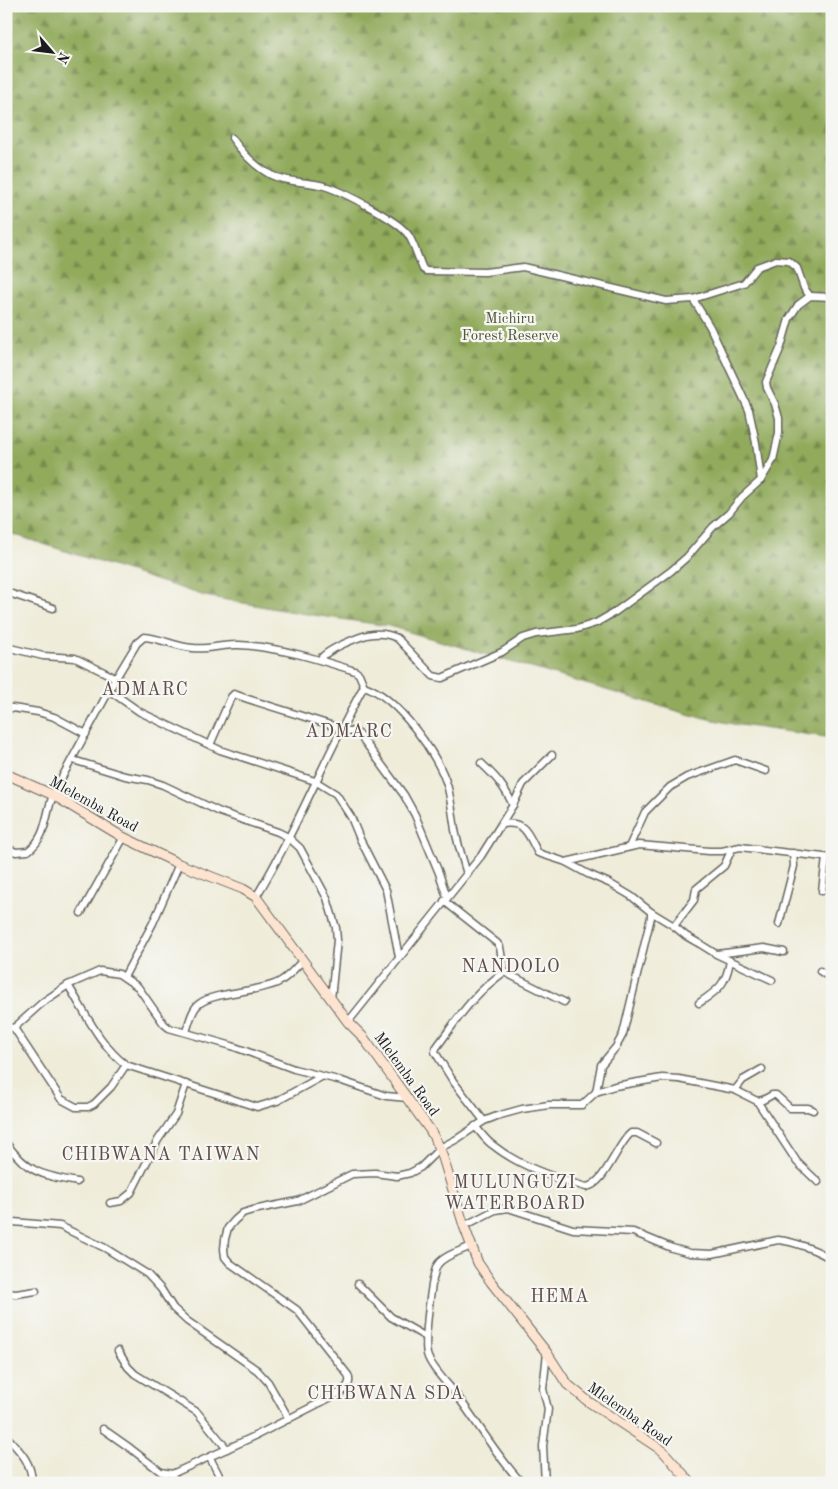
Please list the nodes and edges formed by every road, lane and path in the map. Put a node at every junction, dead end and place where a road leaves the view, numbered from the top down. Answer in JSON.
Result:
{"nodes":[{"id":1,"x":232,"y":138,"type":"dead end"},
{"id":2,"x":810,"y":296,"type":"junction"},
{"id":3,"x":832,"y":297,"type":"edge"},
{"id":4,"x":693,"y":299,"type":"junction"},
{"id":5,"x":761,"y":480,"type":"junction"},
{"id":6,"x":6,"y":592,"type":"edge"},
{"id":7,"x":53,"y":608,"type":"dead end"},
{"id":8,"x":6,"y":647,"type":"edge"},
{"id":9,"x":322,"y":660,"type":"junction"},
{"id":10,"x":116,"y":678,"type":"junction"},
{"id":11,"x":364,"y":686,"type":"junction"},
{"id":12,"x":110,"y":691,"type":"junction"},
{"id":13,"x":6,"y":706,"type":"edge"},
{"id":14,"x":341,"y":729,"type":"junction"},
{"id":15,"x":86,"y":734,"type":"junction"},
{"id":16,"x":210,"y":745,"type":"junction"},
{"id":17,"x":552,"y":755,"type":"dead end"},
{"id":18,"x":73,"y":760,"type":"junction"},
{"id":19,"x":481,"y":763,"type":"dead end"},
{"id":20,"x":766,"y":771,"type":"dead end"},
{"id":21,"x":6,"y":774,"type":"edge"},
{"id":22,"x":315,"y":781,"type":"junction"},
{"id":23,"x":53,"y":796,"type":"junction"},
{"id":24,"x":513,"y":805,"type":"junction"},
{"id":25,"x":502,"y":824,"type":"junction"},
{"id":26,"x":124,"y":837,"type":"junction"},
{"id":27,"x":288,"y":837,"type":"junction"},
{"id":28,"x":629,"y":847,"type":"junction"},
{"id":29,"x":6,"y":848,"type":"edge"},
{"id":30,"x":732,"y":849,"type":"junction"},
{"id":31,"x":793,"y":853,"type":"junction"},
{"id":32,"x":829,"y":858,"type":"edge"},
{"id":33,"x":566,"y":862,"type":"junction"},
{"id":34,"x":179,"y":864,"type":"junction"},
{"id":35,"x":467,"y":874,"type":"junction"},
{"id":36,"x":822,"y":891,"type":"dead end"},
{"id":37,"x":256,"y":897,"type":"junction"},
{"id":38,"x":445,"y":899,"type":"junction"},
{"id":39,"x":651,"y":912,"type":"junction"},
{"id":40,"x":81,"y":913,"type":"dead end"},
{"id":41,"x":779,"y":924,"type":"dead end"},
{"id":42,"x":674,"y":926,"type":"junction"},
{"id":43,"x":784,"y":952,"type":"dead end"},
{"id":44,"x":716,"y":954,"type":"junction"},
{"id":45,"x":399,"y":957,"type":"junction"},
{"id":46,"x":303,"y":960,"type":"junction"},
{"id":47,"x":730,"y":961,"type":"junction"},
{"id":48,"x":820,"y":971,"type":"dead end"},
{"id":49,"x":504,"y":972,"type":"junction"},
{"id":50,"x":124,"y":977,"type":"junction"},
{"id":51,"x":832,"y":979,"type":"edge"},
{"id":52,"x":772,"y":980,"type":"dead end"},
{"id":53,"x":68,"y":985,"type":"junction"},
{"id":54,"x":331,"y":999,"type":"junction"},
{"id":55,"x":564,"y":1002,"type":"dead end"},
{"id":56,"x":699,"y":1003,"type":"dead end"},
{"id":57,"x":348,"y":1022,"type":"junction"},
{"id":58,"x":10,"y":1028,"type":"edge"},
{"id":59,"x":186,"y":1032,"type":"junction"},
{"id":60,"x":126,"y":1065,"type":"junction"},
{"id":61,"x":762,"y":1069,"type":"dead end"},
{"id":62,"x":321,"y":1077,"type":"junction"},
{"id":63,"x":186,"y":1084,"type":"junction"},
{"id":64,"x":735,"y":1090,"type":"junction"},
{"id":65,"x":596,"y":1092,"type":"junction"},
{"id":66,"x":408,"y":1098,"type":"junction"},
{"id":67,"x":757,"y":1101,"type":"junction"},
{"id":68,"x":813,"y":1110,"type":"dead end"},
{"id":69,"x":484,"y":1121,"type":"junction"},
{"id":70,"x":475,"y":1126,"type":"junction"},
{"id":71,"x":6,"y":1143,"type":"edge"},
{"id":72,"x":656,"y":1143,"type":"dead end"},
{"id":73,"x":440,"y":1148,"type":"junction"},
{"id":74,"x":77,"y":1182,"type":"dead end"},
{"id":75,"x":818,"y":1182,"type":"dead end"},
{"id":76,"x":110,"y":1203,"type":"dead end"},
{"id":77,"x":6,"y":1219,"type":"edge"},
{"id":78,"x":464,"y":1226,"type":"junction"},
{"id":79,"x":471,"y":1246,"type":"junction"},
{"id":80,"x":832,"y":1260,"type":"edge"},
{"id":81,"x":358,"y":1284,"type":"dead end"},
{"id":82,"x":36,"y":1290,"type":"dead end"},
{"id":83,"x":6,"y":1293,"type":"edge"},
{"id":84,"x":426,"y":1338,"type":"junction"},
{"id":85,"x":118,"y":1351,"type":"dead end"},
{"id":86,"x":547,"y":1353,"type":"junction"},
{"id":87,"x":289,"y":1419,"type":"junction"},
{"id":88,"x":103,"y":1429,"type":"dead end"},
{"id":89,"x":6,"y":1436,"type":"edge"},
{"id":90,"x":227,"y":1449,"type":"junction"},
{"id":91,"x":210,"y":1458,"type":"junction"},
{"id":92,"x":32,"y":1483,"type":"edge"},
{"id":93,"x":223,"y":1483,"type":"edge"},
{"id":94,"x":522,"y":1483,"type":"edge"},
{"id":95,"x":545,"y":1483,"type":"edge"},
{"id":96,"x":692,"y":1483,"type":"edge"}],
"edges":[{"from":1,"to":4,"type":"street"},
{"from":2,"to":3,"type":"street"},
{"from":2,"to":4,"type":"street"},
{"from":2,"to":5,"type":"street"},
{"from":4,"to":5,"type":"street"},
{"from":5,"to":9,"type":"street"},
{"from":6,"to":7,"type":"street"},
{"from":8,"to":10,"type":"street"},
{"from":9,"to":10,"type":"street"},
{"from":9,"to":11,"type":"street"},
{"from":10,"to":12,"type":"street"},
{"from":11,"to":14,"type":"street"},
{"from":11,"to":35,"type":"street"},
{"from":12,"to":15,"type":"street"},
{"from":12,"to":16,"type":"street"},
{"from":13,"to":15,"type":"street"},
{"from":14,"to":16,"type":"street"},
{"from":14,"to":22,"type":"street"},
{"from":14,"to":38,"type":"street"},
{"from":15,"to":18,"type":"street"},
{"from":16,"to":22,"type":"street"},
{"from":17,"to":24,"type":"street"},
{"from":18,"to":23,"type":"street"},
{"from":18,"to":27,"type":"street"},
{"from":19,"to":24,"type":"street"},
{"from":20,"to":28,"type":"street"},
{"from":21,"to":23,"type":"street","name":"Mlelemba Road"},
{"from":22,"to":27,"type":"street"},
{"from":22,"to":45,"type":"street"},
{"from":23,"to":26,"type":"street","name":"Mlelemba Road"},
{"from":23,"to":29,"type":"street"},
{"from":24,"to":25,"type":"street"},
{"from":25,"to":33,"type":"street"},
{"from":25,"to":35,"type":"street"},
{"from":26,"to":34,"type":"street","name":"Mlelemba Road"},
{"from":26,"to":40,"type":"street"},
{"from":27,"to":37,"type":"street"},
{"from":27,"to":54,"type":"street"},
{"from":28,"to":30,"type":"street"},
{"from":28,"to":33,"type":"street"},
{"from":30,"to":31,"type":"street"},
{"from":30,"to":42,"type":"street"},
{"from":31,"to":32,"type":"street"},
{"from":31,"to":41,"type":"street"},
{"from":32,"to":36,"type":"street"},
{"from":33,"to":39,"type":"street"},
{"from":34,"to":37,"type":"street","name":"Mlelemba Road"},
{"from":34,"to":50,"type":"street"},
{"from":35,"to":38,"type":"street"},
{"from":37,"to":46,"type":"street","name":"Mlelemba Road"},
{"from":38,"to":45,"type":"street"},
{"from":38,"to":49,"type":"street"},
{"from":39,"to":42,"type":"street"},
{"from":39,"to":65,"type":"street"},
{"from":42,"to":44,"type":"street"},
{"from":43,"to":44,"type":"street"},
{"from":44,"to":47,"type":"street"},
{"from":45,"to":57,"type":"street"},
{"from":46,"to":54,"type":"street","name":"Mlelemba Road"},
{"from":46,"to":59,"type":"street"},
{"from":47,"to":52,"type":"street"},
{"from":47,"to":56,"type":"street"},
{"from":48,"to":51,"type":"street"},
{"from":49,"to":55,"type":"street"},
{"from":49,"to":69,"type":"street"},
{"from":50,"to":53,"type":"street"},
{"from":50,"to":59,"type":"street"},
{"from":53,"to":58,"type":"street"},
{"from":53,"to":60,"type":"street"},
{"from":54,"to":57,"type":"street","name":"Mlelemba Road"},
{"from":57,"to":66,"type":"street","name":"Mlelemba Road"},
{"from":58,"to":60,"type":"street"},
{"from":59,"to":62,"type":"street"},
{"from":60,"to":63,"type":"street"},
{"from":61,"to":64,"type":"street"},
{"from":62,"to":63,"type":"street"},
{"from":62,"to":66,"type":"street"},
{"from":63,"to":76,"type":"street"},
{"from":64,"to":65,"type":"street"},
{"from":64,"to":67,"type":"street"},
{"from":65,"to":69,"type":"street"},
{"from":66,"to":73,"type":"street","name":"Mlelemba Road"},
{"from":67,"to":68,"type":"street"},
{"from":67,"to":75,"type":"street"},
{"from":69,"to":70,"type":"street"},
{"from":70,"to":72,"type":"street"},
{"from":70,"to":73,"type":"street"},
{"from":71,"to":74,"type":"street"},
{"from":73,"to":78,"type":"street","name":"Mlelemba Road"},
{"from":73,"to":87,"type":"street"},
{"from":77,"to":87,"type":"street"},
{"from":78,"to":79,"type":"street","name":"Mlelemba Road"},
{"from":78,"to":80,"type":"street"},
{"from":79,"to":84,"type":"street"},
{"from":79,"to":86,"type":"street","name":"Mlelemba Road"},
{"from":81,"to":84,"type":"street"},
{"from":82,"to":83,"type":"street"},
{"from":84,"to":94,"type":"street"},
{"from":85,"to":90,"type":"street"},
{"from":86,"to":95,"type":"street"},
{"from":86,"to":96,"type":"street","name":"Mlelemba Road"},
{"from":87,"to":90,"type":"street"},
{"from":88,"to":91,"type":"street"},
{"from":89,"to":92,"type":"street"},
{"from":90,"to":91,"type":"street"},
{"from":91,"to":93,"type":"street"}]}
